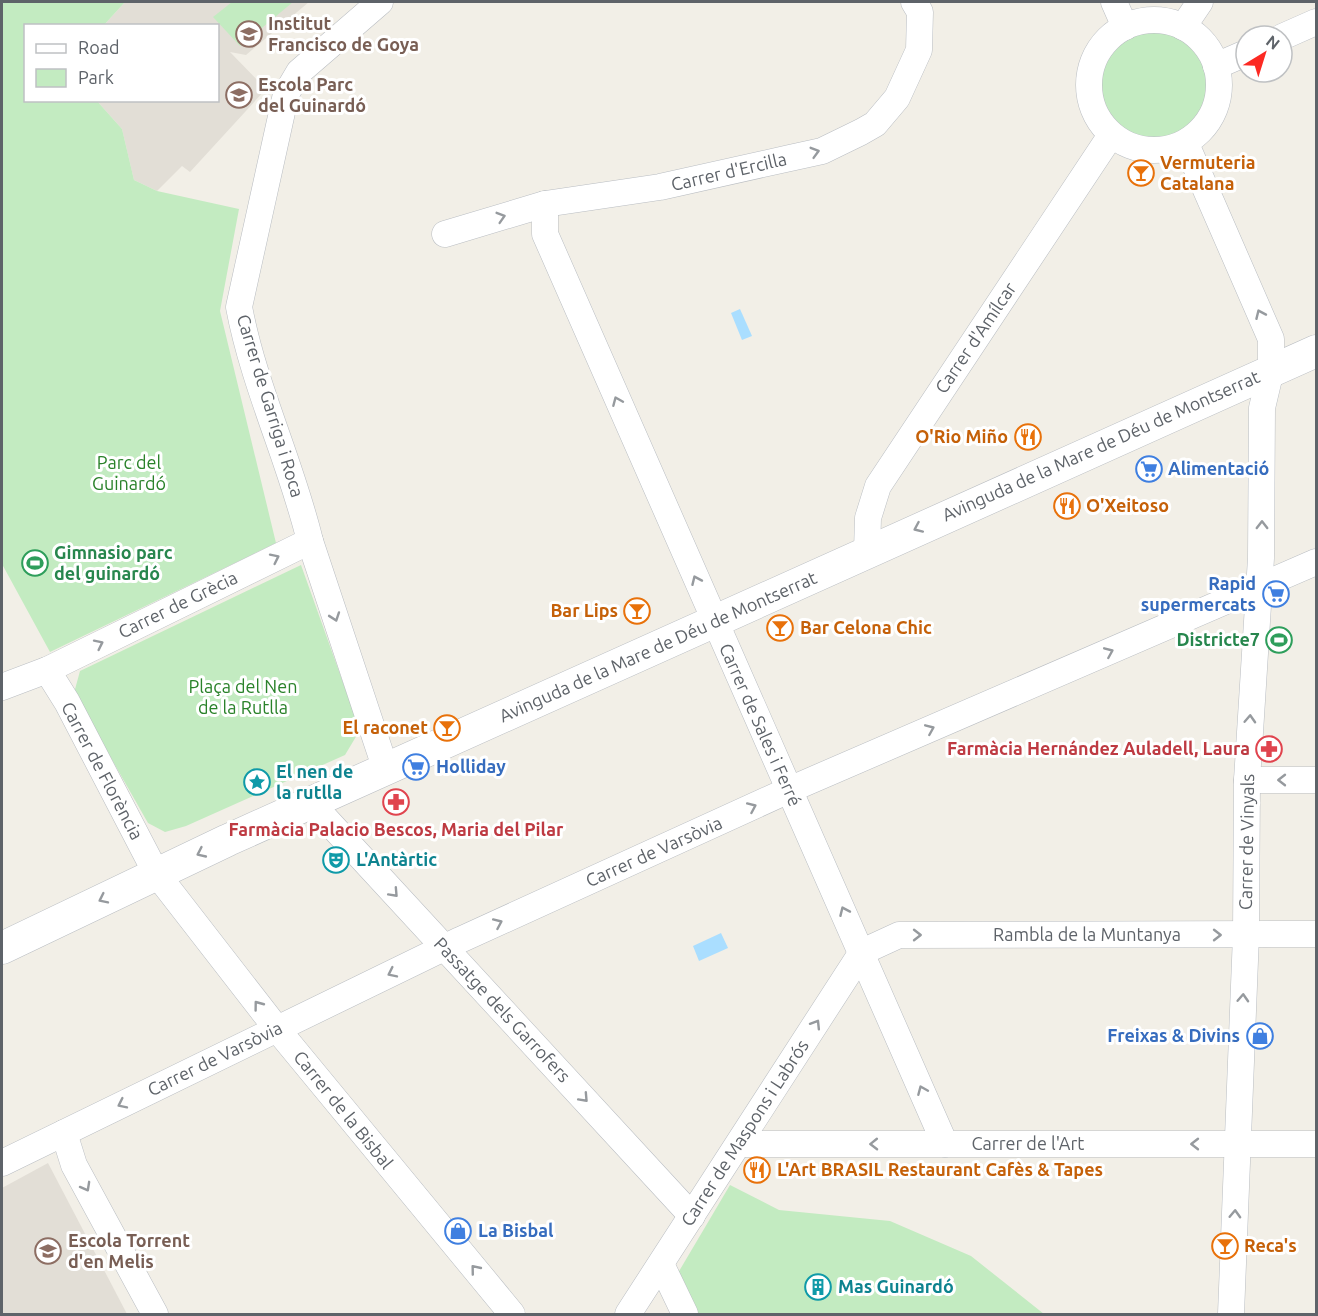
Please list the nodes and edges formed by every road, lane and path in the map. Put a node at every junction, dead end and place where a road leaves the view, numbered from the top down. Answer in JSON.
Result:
{"nodes":[{"id":1,"x":380,"y":2,"type":"edge"},
{"id":2,"x":914,"y":2,"type":"edge"},
{"id":3,"x":1114,"y":2,"type":"edge"},
{"id":4,"x":1200,"y":2,"type":"edge"},
{"id":5,"x":1317,"y":22,"type":"edge"},
{"id":6,"x":1125,"y":27,"type":"junction"},
{"id":7,"x":1183,"y":27,"type":"junction"},
{"id":8,"x":1294,"y":32,"type":"edge"},
{"id":9,"x":1234,"y":58,"type":"edge"},
{"id":10,"x":1216,"y":66,"type":"junction"},
{"id":11,"x":1112,"y":135,"type":"junction"},
{"id":12,"x":1186,"y":144,"type":"junction"},
{"id":13,"x":545,"y":204,"type":"junction"},
{"id":14,"x":445,"y":234,"type":"dead end"},
{"id":15,"x":1317,"y":351,"type":"edge"},
{"id":16,"x":1271,"y":370,"type":"junction"},
{"id":17,"x":310,"y":541,"type":"junction"},
{"id":18,"x":867,"y":551,"type":"junction"},
{"id":19,"x":1317,"y":562,"type":"edge"},
{"id":20,"x":1258,"y":588,"type":"junction"},
{"id":21,"x":715,"y":623,"type":"junction"},
{"id":22,"x":47,"y":669,"type":"junction"},
{"id":23,"x":2,"y":687,"type":"edge"},
{"id":24,"x":387,"y":770,"type":"junction"},
{"id":25,"x":1247,"y":780,"type":"junction"},
{"id":26,"x":1317,"y":780,"type":"edge"},
{"id":27,"x":789,"y":790,"type":"junction"},
{"id":28,"x":312,"y":804,"type":"junction"},
{"id":29,"x":156,"y":873,"type":"junction"},
{"id":30,"x":1317,"y":934,"type":"edge"},
{"id":31,"x":1246,"y":935,"type":"junction"},
{"id":32,"x":445,"y":947,"type":"junction"},
{"id":33,"x":2,"y":948,"type":"edge"},
{"id":34,"x":862,"y":952,"type":"junction"},
{"id":35,"x":277,"y":1029,"type":"junction"},
{"id":36,"x":64,"y":1133,"type":"junction"},
{"id":37,"x":740,"y":1144,"type":"junction"},
{"id":38,"x":945,"y":1144,"type":"junction"},
{"id":39,"x":1237,"y":1144,"type":"junction"},
{"id":40,"x":1317,"y":1144,"type":"edge"},
{"id":41,"x":2,"y":1163,"type":"edge"},
{"id":42,"x":692,"y":1215,"type":"junction"},
{"id":43,"x":661,"y":1264,"type":"junction"},
{"id":44,"x":155,"y":1314,"type":"edge"},
{"id":45,"x":512,"y":1314,"type":"edge"},
{"id":46,"x":628,"y":1314,"type":"edge"},
{"id":47,"x":685,"y":1314,"type":"edge"},
{"id":48,"x":1231,"y":1314,"type":"edge"}],
"edges":[{"from":1,"to":17,"type":"street","name":"Carrer de Garriga i Roca"},
{"from":13,"to":2,"type":"street","name":"Carrer d'Ercilla","one_way":true},
{"from":3,"to":6,"type":"street"},
{"from":4,"to":7,"type":"street"},
{"from":5,"to":8,"type":"street"},
{"from":6,"to":7,"type":"street"},
{"from":6,"to":11,"type":"street"},
{"from":7,"to":10,"type":"street"},
{"from":9,"to":10,"type":"street"},
{"from":10,"to":12,"type":"street"},
{"from":11,"to":12,"type":"street"},
{"from":11,"to":18,"type":"street","name":"Carrer d'Amílcar"},
{"from":16,"to":12,"type":"street","name":"Carrer de Vinyals","one_way":true},
{"from":14,"to":13,"type":"street","name":"Carrer d'Ercilla","one_way":true},
{"from":21,"to":13,"type":"street","name":"Carrer de Sales i Ferré","one_way":true},
{"from":15,"to":16,"type":"street","name":"Avinguda de la Mare de Déu de Montserrat"},
{"from":16,"to":18,"type":"street","name":"Avinguda de la Mare de Déu de Montserrat","one_way":true},
{"from":20,"to":16,"type":"street","name":"Carrer de Vinyals","one_way":true},
{"from":22,"to":17,"type":"street","name":"Carrer de Grècia","one_way":true},
{"from":17,"to":24,"type":"street","name":"Carrer de Garriga i Roca","one_way":true},
{"from":18,"to":21,"type":"street","name":"Avinguda de la Mare de Déu de Montserrat"},
{"from":19,"to":20,"type":"street","name":"Carrer de Varsòvia"},
{"from":25,"to":20,"type":"street","name":"Carrer de Vinyals","one_way":true},
{"from":27,"to":20,"type":"street","name":"Carrer de Varsòvia","one_way":true},
{"from":21,"to":24,"type":"street","name":"Avinguda de la Mare de Déu de Montserrat"},
{"from":21,"to":27,"type":"street","name":"Carrer de Sales i Ferré"},
{"from":22,"to":23,"type":"street","name":"Carrer de Grècia"},
{"from":22,"to":29,"type":"street","name":"Carrer de Florència"},
{"from":24,"to":28,"type":"street","name":"Avinguda de la Mare de Déu de Montserrat"},
{"from":26,"to":25,"type":"street","one_way":true},
{"from":25,"to":31,"type":"street","name":"Carrer de Vinyals"},
{"from":32,"to":27,"type":"street","name":"Carrer de Varsòvia","one_way":true},
{"from":34,"to":27,"type":"street","name":"Carrer de Sales i Ferré","one_way":true},
{"from":28,"to":29,"type":"street","name":"Avinguda de la Mare de Déu de Montserrat","one_way":true},
{"from":28,"to":32,"type":"street","name":"Passatge dels Garrofers","one_way":true},
{"from":29,"to":33,"type":"street","name":"Avinguda de la Mare de Déu de Montserrat","one_way":true},
{"from":35,"to":29,"type":"street","name":"Carrer de la Bisbal","one_way":true},
{"from":30,"to":31,"type":"street","name":"Rambla de la Muntanya"},
{"from":34,"to":31,"type":"street","name":"Rambla de la Muntanya","one_way":true},
{"from":39,"to":31,"type":"street","name":"Carrer de Vinyals","one_way":true},
{"from":32,"to":35,"type":"street","name":"Carrer de Varsòvia","one_way":true},
{"from":32,"to":42,"type":"street","name":"Passatge dels Garrofers","one_way":true},
{"from":37,"to":34,"type":"street","name":"Carrer de Maspons i Labrós","one_way":true},
{"from":38,"to":34,"type":"street","name":"Carrer de Sales i Ferré","one_way":true},
{"from":35,"to":36,"type":"street","name":"Carrer de Varsòvia","one_way":true},
{"from":45,"to":35,"type":"street","name":"Carrer de la Bisbal","one_way":true},
{"from":36,"to":41,"type":"street","name":"Carrer de Varsòvia"},
{"from":36,"to":44,"type":"street","one_way":true},
{"from":38,"to":37,"type":"street","name":"Carrer de l'Art","one_way":true},
{"from":37,"to":42,"type":"street","name":"Carrer de Maspons i Labrós"},
{"from":39,"to":38,"type":"street","name":"Carrer de l'Art","one_way":true},
{"from":39,"to":40,"type":"street","name":"Carrer de l'Art"},
{"from":48,"to":39,"type":"street","name":"Carrer de Vinyals","one_way":true},
{"from":42,"to":43,"type":"street","name":"Carrer de Maspons i Labrós"},
{"from":43,"to":46,"type":"street","name":"Carrer de Maspons i Labrós"},
{"from":43,"to":47,"type":"street"}]}
